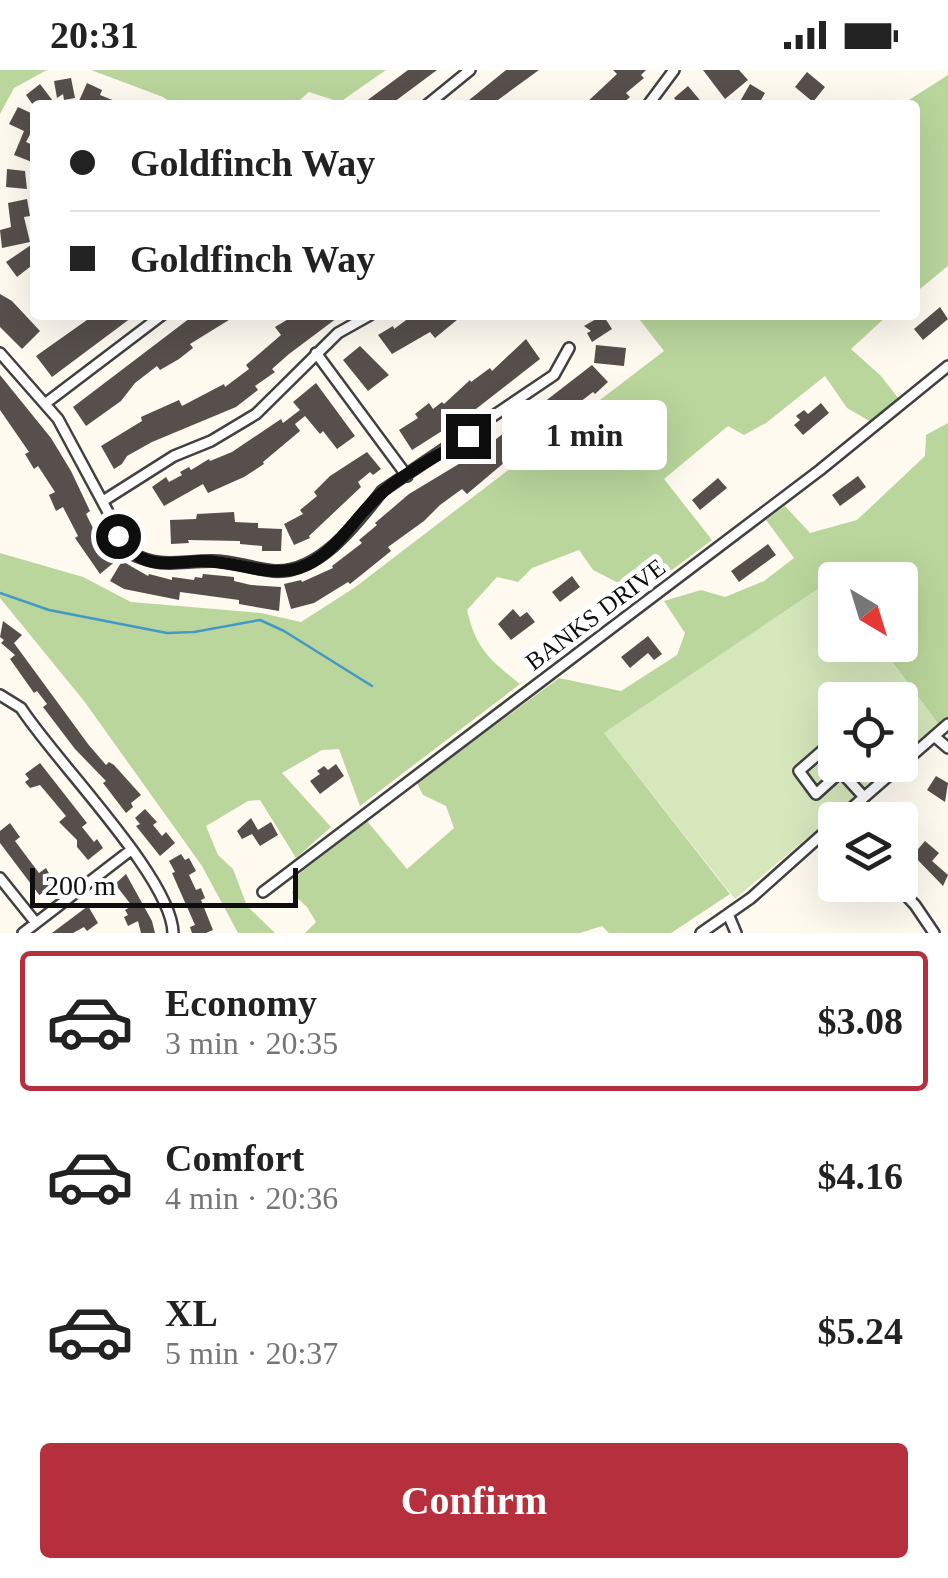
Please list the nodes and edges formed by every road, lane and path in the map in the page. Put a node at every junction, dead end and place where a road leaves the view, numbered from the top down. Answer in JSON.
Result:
{"nodes":[{"id":1,"x":470,"y":70,"type":"edge"},
{"id":2,"x":674,"y":70,"type":"edge"},
{"id":3,"x":434,"y":100,"type":"edge"},
{"id":4,"x":652,"y":100,"type":"edge"},
{"id":5,"x":155,"y":320,"type":"edge"},
{"id":6,"x":361,"y":320,"type":"edge"},
{"id":7,"x":569,"y":348,"type":"dead end"},
{"id":8,"x":0,"y":353,"type":"edge"},
{"id":9,"x":316,"y":353,"type":"junction"},
{"id":10,"x":948,"y":366,"type":"edge"},
{"id":11,"x":46,"y":403,"type":"junction"},
{"id":12,"x":407,"y":476,"type":"junction"},
{"id":13,"x":103,"y":501,"type":"junction"},
{"id":14,"x":0,"y":696,"type":"edge"},
{"id":15,"x":948,"y":724,"type":"edge"},
{"id":16,"x":934,"y":736,"type":"junction"},
{"id":17,"x":948,"y":748,"type":"edge"},
{"id":18,"x":818,"y":755,"type":"edge"},
{"id":19,"x":829,"y":782,"type":"edge"},
{"id":20,"x":853,"y":782,"type":"edge"},
{"id":21,"x":864,"y":798,"type":"junction"},
{"id":22,"x":860,"y":802,"type":"edge"},
{"id":23,"x":818,"y":839,"type":"edge"},
{"id":24,"x":131,"y":850,"type":"junction"},
{"id":25,"x":0,"y":878,"type":"edge"},
{"id":26,"x":263,"y":892,"type":"dead end"},
{"id":27,"x":913,"y":902,"type":"edge"},
{"id":28,"x":728,"y":914,"type":"junction"},
{"id":29,"x":36,"y":924,"type":"junction"},
{"id":30,"x":24,"y":933,"type":"edge"},
{"id":31,"x":173,"y":933,"type":"edge"},
{"id":32,"x":701,"y":933,"type":"edge"},
{"id":33,"x":736,"y":933,"type":"edge"},
{"id":34,"x":934,"y":933,"type":"edge"}],
"edges":[{"from":1,"to":3,"type":"street"},
{"from":2,"to":4,"type":"street"},
{"from":5,"to":11,"type":"street"},
{"from":6,"to":9,"type":"street"},
{"from":7,"to":12,"type":"street"},
{"from":8,"to":11,"type":"street"},
{"from":9,"to":12,"type":"street"},
{"from":9,"to":13,"type":"street"},
{"from":10,"to":26,"type":"street","name":"BANKS DRIVE"},
{"from":11,"to":13,"type":"street"},
{"from":12,"to":13,"type":"street"},
{"from":14,"to":24,"type":"street"},
{"from":15,"to":16,"type":"street"},
{"from":16,"to":17,"type":"street"},
{"from":16,"to":21,"type":"street"},
{"from":18,"to":19,"type":"street"},
{"from":20,"to":21,"type":"street"},
{"from":21,"to":22,"type":"street"},
{"from":23,"to":28,"type":"street"},
{"from":24,"to":29,"type":"street"},
{"from":24,"to":31,"type":"street"},
{"from":25,"to":29,"type":"street"},
{"from":27,"to":34,"type":"street"},
{"from":28,"to":32,"type":"street"},
{"from":28,"to":33,"type":"street"},
{"from":29,"to":30,"type":"street"}]}
